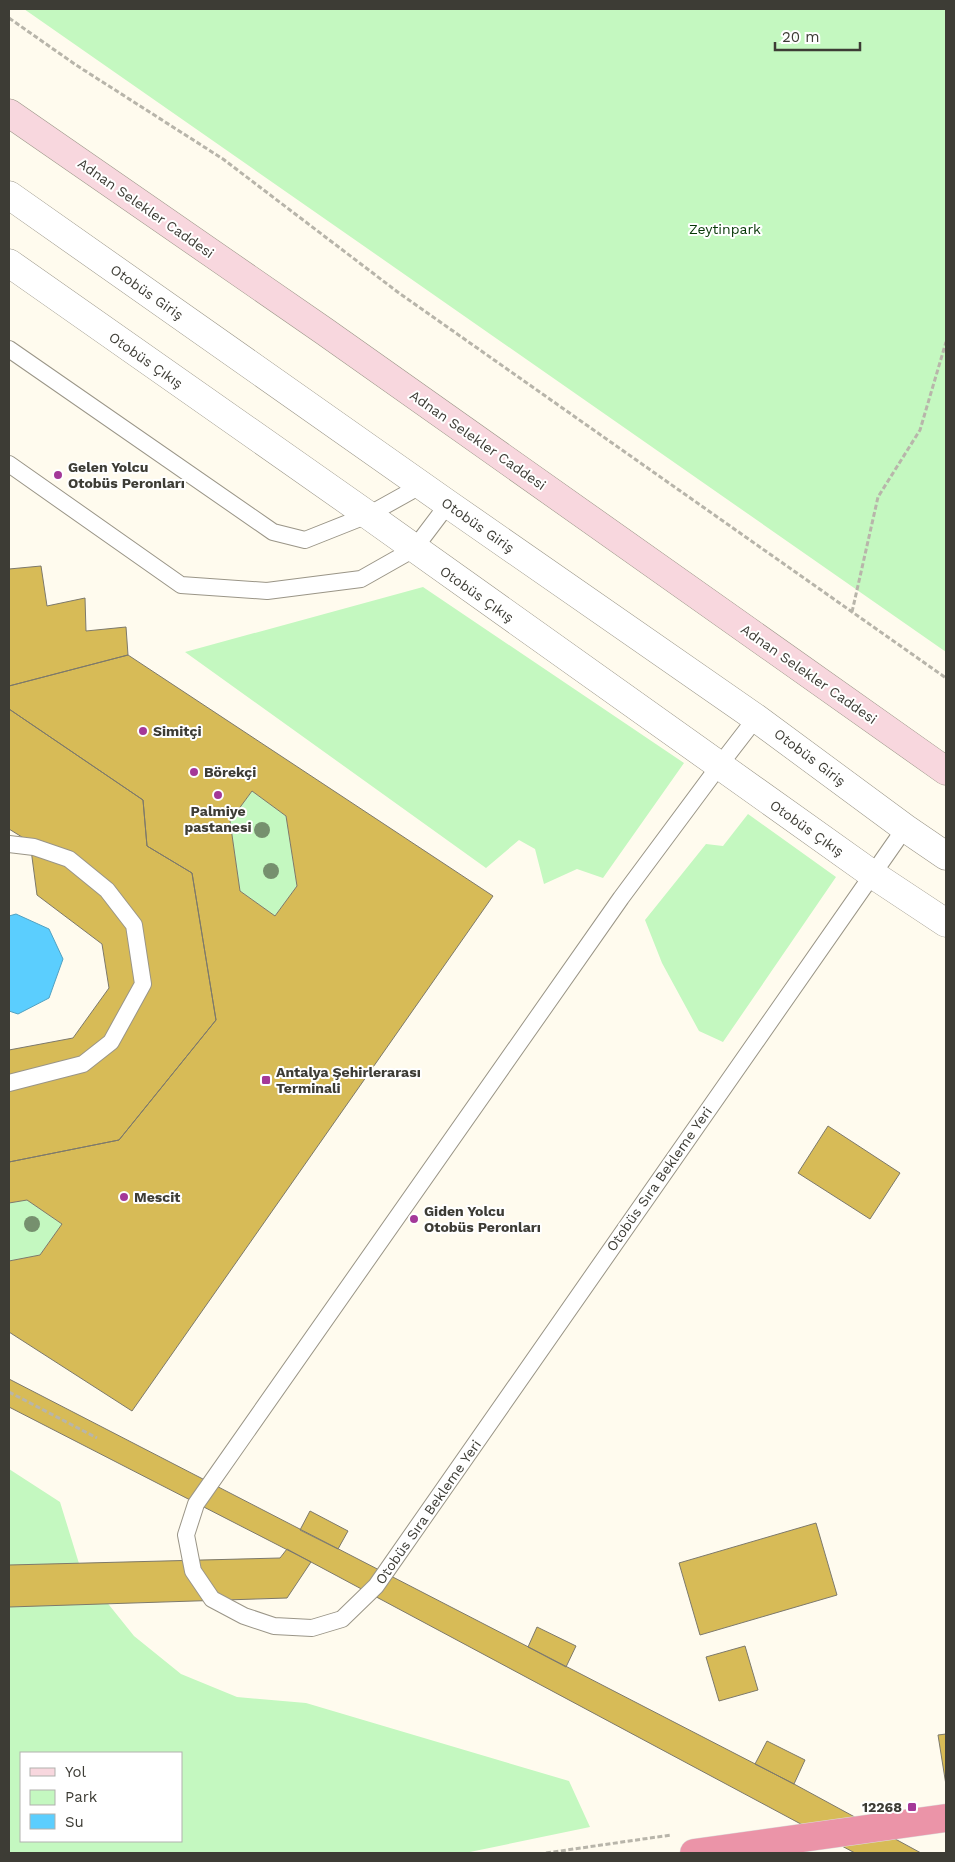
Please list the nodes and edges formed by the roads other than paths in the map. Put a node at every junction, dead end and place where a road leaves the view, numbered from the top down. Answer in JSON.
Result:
{"nodes":[{"id":1,"x":9,"y":113,"type":"edge"},
{"id":2,"x":9,"y":195,"type":"edge"},
{"id":3,"x":9,"y":263,"type":"edge"},
{"id":4,"x":9,"y":349,"type":"edge"},
{"id":5,"x":9,"y":464,"type":"edge"},
{"id":6,"x":422,"y":485,"type":"junction"},
{"id":7,"x":448,"y":504,"type":"junction"},
{"id":8,"x":368,"y":515,"type":"junction"},
{"id":9,"x":414,"y":549,"type":"junction"},
{"id":10,"x":756,"y":718,"type":"junction"},
{"id":11,"x":718,"y":766,"type":"junction"},
{"id":12,"x":946,"y":770,"type":"edge"},
{"id":13,"x":904,"y":828,"type":"junction"},
{"id":14,"x":9,"y":844,"type":"edge"},
{"id":15,"x":946,"y":856,"type":"edge"},
{"id":16,"x":872,"y":874,"type":"junction"},
{"id":17,"x":946,"y":923,"type":"edge"},
{"id":18,"x":9,"y":1083,"type":"edge"},
{"id":19,"x":946,"y":1818,"type":"edge"},
{"id":20,"x":694,"y":1853,"type":"edge"}],
"edges":[{"from":1,"to":12,"type":"main road","name":"Adnan Selekler Caddesi"},
{"from":2,"to":6,"type":"street","name":"Otobüs Giriş"},
{"from":3,"to":8,"type":"street","name":"Otobüs Çıkış"},
{"from":4,"to":8,"type":"lane"},
{"from":5,"to":9,"type":"lane"},
{"from":6,"to":7,"type":"street","name":"Otobüs Giriş"},
{"from":6,"to":8,"type":"lane"},
{"from":7,"to":9,"type":"lane"},
{"from":7,"to":10,"type":"street","name":"Otobüs Giriş"},
{"from":8,"to":9,"type":"street","name":"Otobüs Çıkış"},
{"from":9,"to":11,"type":"street","name":"Otobüs Çıkış"},
{"from":10,"to":11,"type":"lane","name":"Otobüs Sıra Bekleme Yeri"},
{"from":10,"to":13,"type":"street","name":"Otobüs Giriş"},
{"from":11,"to":16,"type":"street","name":"Otobüs Çıkış"},
{"from":11,"to":16,"type":"lane","name":"Otobüs Sıra Bekleme Yeri"},
{"from":13,"to":15,"type":"street","name":"Otobüs Giriş"},
{"from":13,"to":16,"type":"lane","name":"Otobüs Sıra Bekleme Yeri"},
{"from":14,"to":18,"type":"lane"},
{"from":16,"to":17,"type":"street","name":"Otobüs Çıkış"},
{"from":19,"to":20,"type":"highway"}]}
